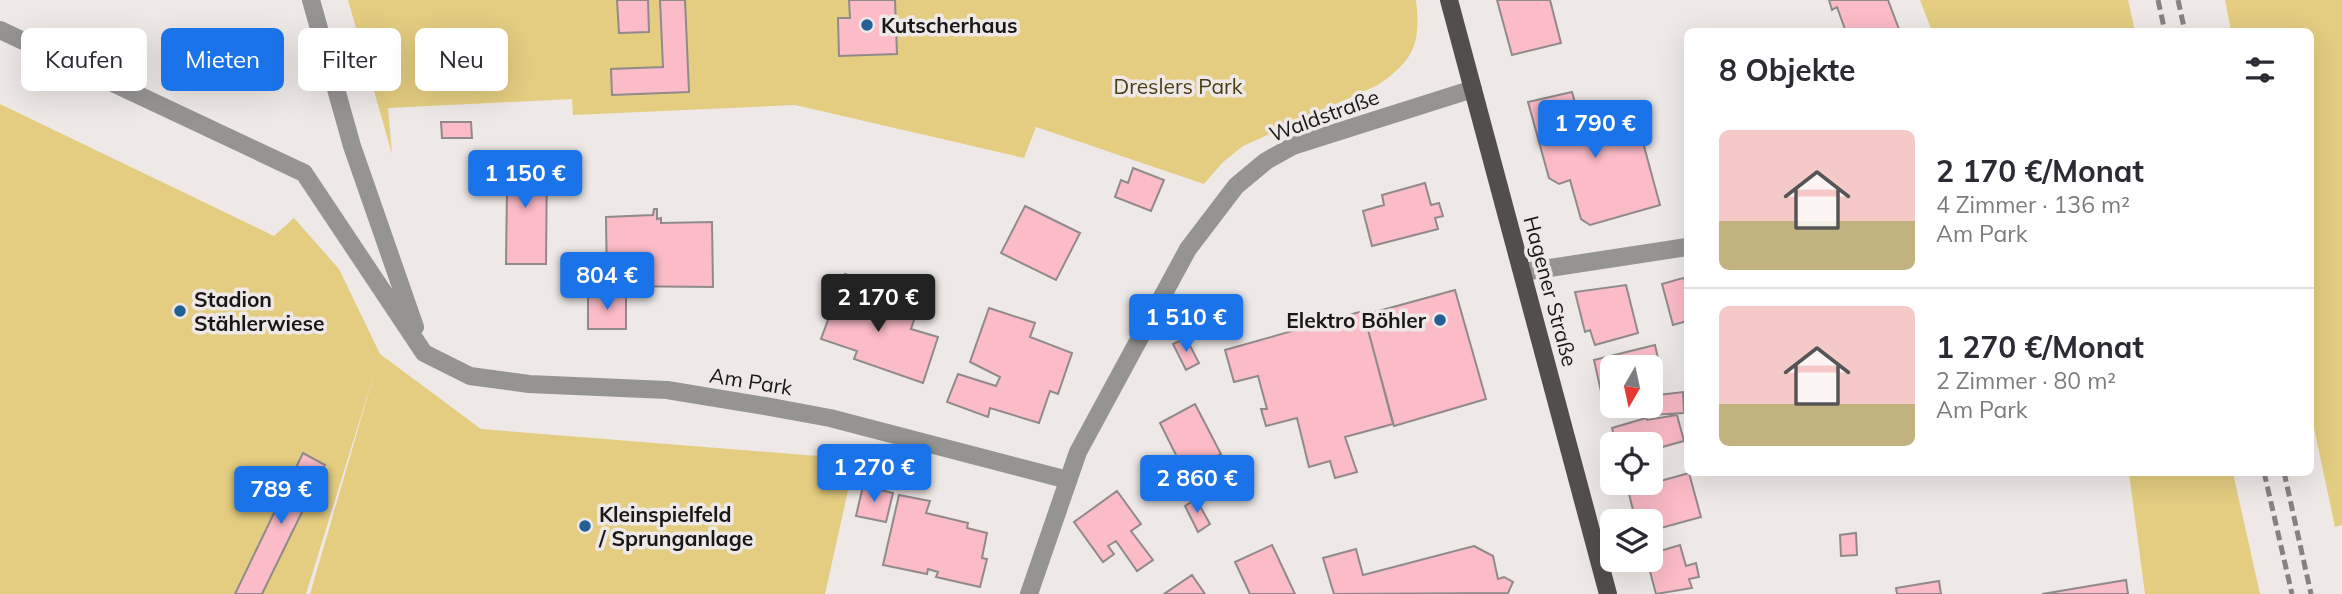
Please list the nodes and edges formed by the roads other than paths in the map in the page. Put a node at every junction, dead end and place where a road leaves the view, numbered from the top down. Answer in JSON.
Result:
{"nodes":[{"id":1,"x":311,"y":0,"type":"edge"},
{"id":2,"x":1449,"y":0,"type":"edge"},
{"id":3,"x":0,"y":30,"type":"edge"},
{"id":4,"x":1473,"y":89,"type":"junction"},
{"id":5,"x":1684,"y":247,"type":"edge"},
{"id":6,"x":1523,"y":272,"type":"junction"},
{"id":7,"x":424,"y":353,"type":"junction"},
{"id":8,"x":1068,"y":480,"type":"junction"},
{"id":9,"x":1029,"y":594,"type":"edge"},
{"id":10,"x":1608,"y":594,"type":"edge"}],
"edges":[{"from":1,"to":7,"type":"street"},
{"from":2,"to":4,"type":"main road","name":"Hagener Straße"},
{"from":3,"to":7,"type":"street","name":"Am Park"},
{"from":4,"to":6,"type":"main road","name":"Hagener Straße"},
{"from":4,"to":8,"type":"street","name":"Waldstraße"},
{"from":5,"to":6,"type":"street"},
{"from":6,"to":10,"type":"main road","name":"Hagener Straße"},
{"from":7,"to":8,"type":"street","name":"Am Park"},
{"from":8,"to":9,"type":"street","name":"Waldstraße"}]}
